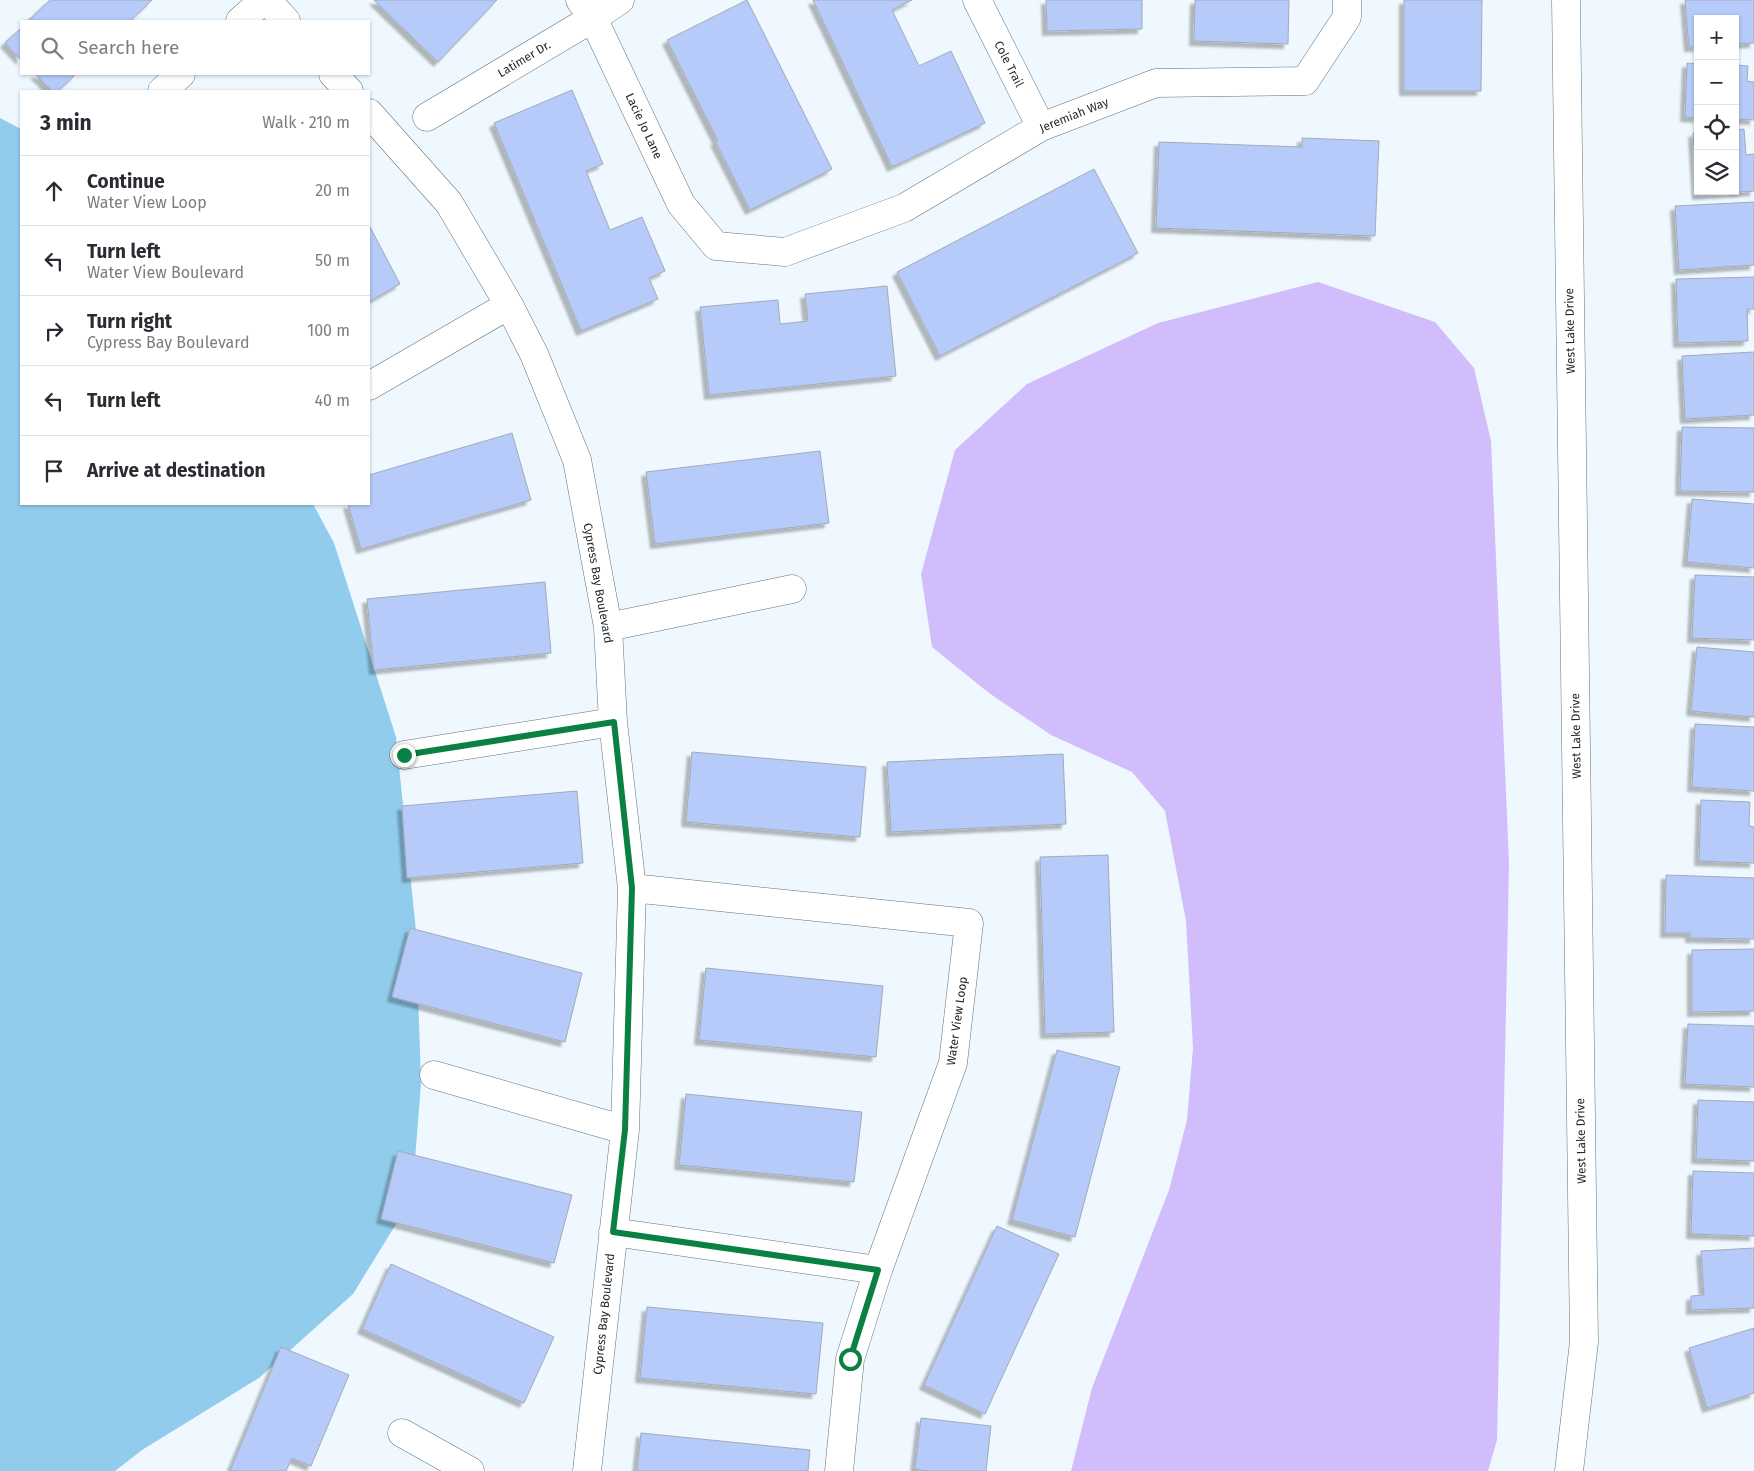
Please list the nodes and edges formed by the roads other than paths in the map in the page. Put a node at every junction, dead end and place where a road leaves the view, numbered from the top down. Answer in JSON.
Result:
{"nodes":[{"id":1,"x":265,"y":0,"type":"edge"},
{"id":2,"x":620,"y":0,"type":"edge"},
{"id":3,"x":977,"y":0,"type":"edge"},
{"id":4,"x":1347,"y":0,"type":"edge"},
{"id":5,"x":1566,"y":0,"type":"edge"},
{"id":6,"x":587,"y":9,"type":"edge"},
{"id":7,"x":241,"y":20,"type":"edge"},
{"id":8,"x":285,"y":20,"type":"edge"},
{"id":9,"x":181,"y":75,"type":"edge"},
{"id":10,"x":334,"y":75,"type":"edge"},
{"id":11,"x":163,"y":90,"type":"edge"},
{"id":12,"x":348,"y":90,"type":"edge"},
{"id":13,"x":370,"y":114,"type":"edge"},
{"id":14,"x":426,"y":117,"type":"dead end"},
{"id":15,"x":1041,"y":127,"type":"junction"},
{"id":16,"x":716,"y":246,"type":"joint"},
{"id":17,"x":509,"y":305,"type":"junction"},
{"id":18,"x":370,"y":385,"type":"edge"},
{"id":19,"x":792,"y":589,"type":"dead end"},
{"id":20,"x":608,"y":627,"type":"junction"},
{"id":21,"x":614,"y":722,"type":"junction"},
{"id":22,"x":404,"y":755,"type":"dead end"},
{"id":23,"x":632,"y":888,"type":"junction"},
{"id":24,"x":434,"y":1075,"type":"dead end"},
{"id":25,"x":625,"y":1130,"type":"junction"},
{"id":26,"x":613,"y":1232,"type":"junction"},
{"id":27,"x":878,"y":1270,"type":"junction"},
{"id":28,"x":402,"y":1433,"type":"dead end"},
{"id":29,"x":470,"y":1471,"type":"edge"},
{"id":30,"x":587,"y":1471,"type":"edge"},
{"id":31,"x":839,"y":1471,"type":"edge"},
{"id":32,"x":1570,"y":1471,"type":"edge"}],
"edges":[{"from":1,"to":7,"type":"street"},
{"from":1,"to":8,"type":"street"},
{"from":2,"to":6,"type":"street","name":"Latimer Dr."},
{"from":3,"to":15,"type":"street","name":"Cole Trail"},
{"from":4,"to":15,"type":"street","name":"Jeremiah Way"},
{"from":5,"to":32,"type":"street","name":"West Lake Drive"},
{"from":6,"to":14,"type":"street","name":"Latimer Dr."},
{"from":6,"to":16,"type":"street","name":"Lacie Jo Lane"},
{"from":9,"to":11,"type":"street"},
{"from":10,"to":12,"type":"street"},
{"from":13,"to":17,"type":"street","name":"Cypress Bay Boulevard"},
{"from":15,"to":16,"type":"street","name":"Jeremiah Way"},
{"from":17,"to":18,"type":"street"},
{"from":17,"to":20,"type":"street","name":"Cypress Bay Boulevard"},
{"from":19,"to":20,"type":"street"},
{"from":20,"to":21,"type":"street","name":"Cypress Bay Boulevard"},
{"from":21,"to":22,"type":"street"},
{"from":21,"to":23,"type":"street","name":"Cypress Bay Boulevard"},
{"from":23,"to":25,"type":"street","name":"Cypress Bay Boulevard"},
{"from":23,"to":27,"type":"street","name":"Water View Loop"},
{"from":24,"to":25,"type":"street"},
{"from":25,"to":26,"type":"street","name":"Cypress Bay Boulevard"},
{"from":26,"to":27,"type":"street"},
{"from":26,"to":30,"type":"street","name":"Cypress Bay Boulevard"},
{"from":27,"to":31,"type":"street","name":"Water View Loop"},
{"from":28,"to":29,"type":"street"}]}
